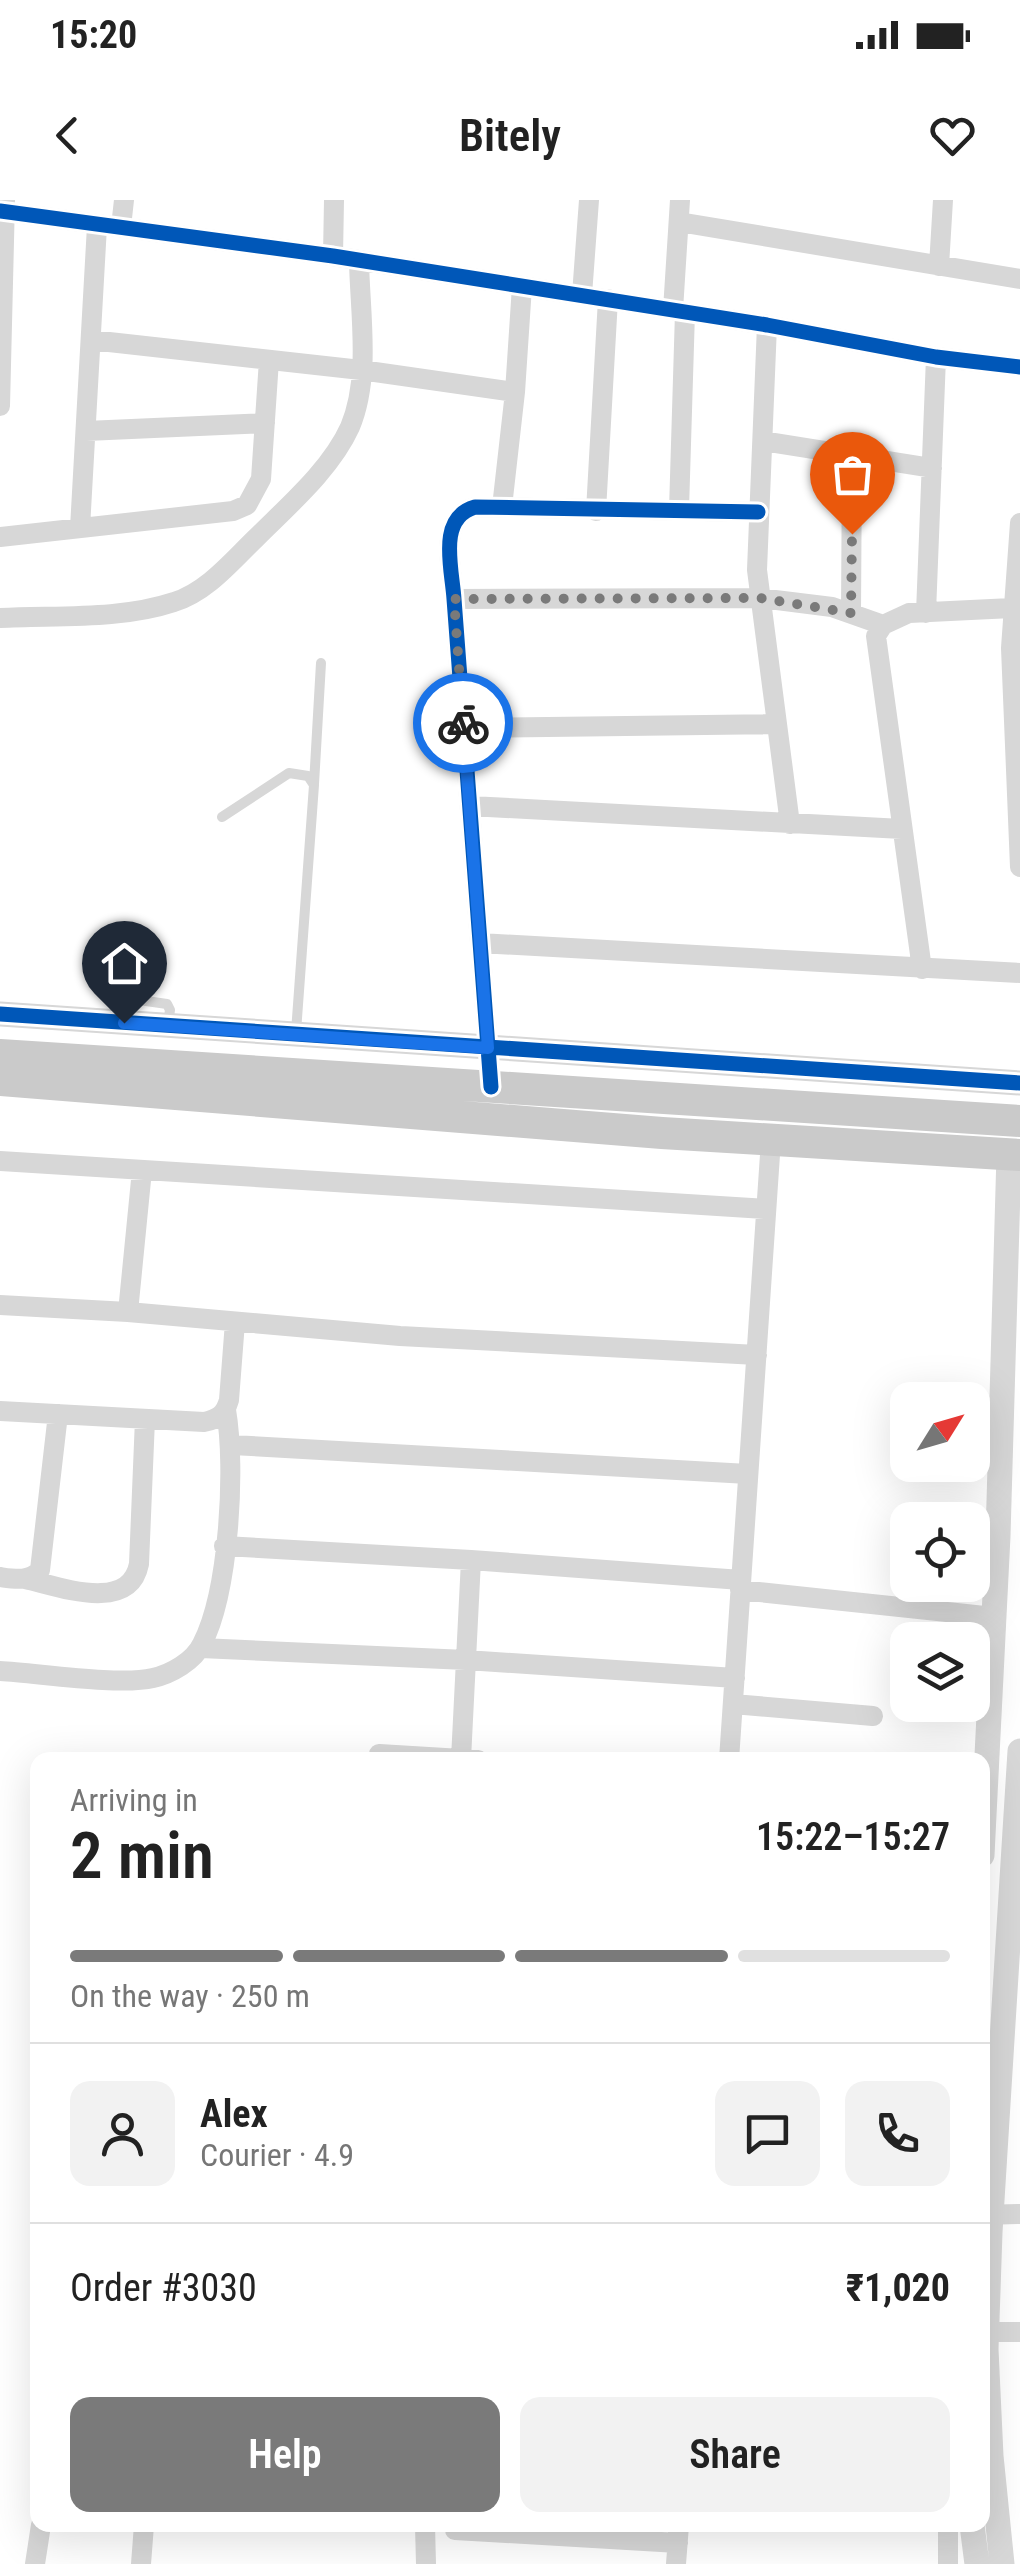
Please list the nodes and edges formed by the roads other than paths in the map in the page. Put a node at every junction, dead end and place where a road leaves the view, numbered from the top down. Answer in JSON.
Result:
{"nodes":[{"id":1,"x":124,"y":200,"type":"edge"},
{"id":2,"x":334,"y":200,"type":"edge"},
{"id":3,"x":589,"y":200,"type":"edge"},
{"id":4,"x":680,"y":200,"type":"edge"},
{"id":5,"x":943,"y":200,"type":"edge"},
{"id":6,"x":4,"y":208,"type":"edge"},
{"id":7,"x":679,"y":222,"type":"junction"},
{"id":8,"x":97,"y":226,"type":"junction"},
{"id":9,"x":121,"y":227,"type":"junction"},
{"id":10,"x":333,"y":256,"type":"junction"},
{"id":11,"x":358,"y":261,"type":"junction"},
{"id":12,"x":938,"y":266,"type":"junction"},
{"id":13,"x":1020,"y":279,"type":"edge"},
{"id":14,"x":522,"y":286,"type":"junction"},
{"id":15,"x":582,"y":295,"type":"junction"},
{"id":16,"x":608,"y":299,"type":"junction"},
{"id":17,"x":679,"y":311,"type":"junction"},
{"id":18,"x":767,"y":326,"type":"junction"},
{"id":19,"x":91,"y":340,"type":"junction"},
{"id":20,"x":936,"y":357,"type":"junction"},
{"id":21,"x":269,"y":360,"type":"junction"},
{"id":22,"x":1020,"y":367,"type":"edge"},
{"id":23,"x":362,"y":370,"type":"junction"},
{"id":24,"x":515,"y":392,"type":"junction"},
{"id":25,"x":0,"y":406,"type":"edge"},
{"id":26,"x":265,"y":423,"type":"junction"},
{"id":27,"x":86,"y":432,"type":"junction"},
{"id":28,"x":762,"y":441,"type":"junction"},
{"id":29,"x":852,"y":456,"type":"junction"},
{"id":30,"x":932,"y":468,"type":"junction"},
{"id":31,"x":502,"y":507,"type":"junction"},
{"id":32,"x":679,"y":510,"type":"junction"},
{"id":33,"x":596,"y":511,"type":"junction"},
{"id":34,"x":758,"y":512,"type":"junction"},
{"id":35,"x":1020,"y":522,"type":"edge"},
{"id":36,"x":80,"y":528,"type":"junction"},
{"id":37,"x":0,"y":537,"type":"edge"},
{"id":38,"x":760,"y":598,"type":"junction"},
{"id":39,"x":454,"y":599,"type":"junction"},
{"id":40,"x":851,"y":613,"type":"junction"},
{"id":41,"x":926,"y":613,"type":"junction"},
{"id":42,"x":0,"y":618,"type":"edge"},
{"id":43,"x":1015,"y":618,"type":"edge"},
{"id":44,"x":883,"y":625,"type":"junction"},
{"id":45,"x":321,"y":663,"type":"dead end"},
{"id":46,"x":776,"y":724,"type":"junction"},
{"id":47,"x":464,"y":728,"type":"junction"},
{"id":48,"x":314,"y":785,"type":"junction"},
{"id":49,"x":470,"y":806,"type":"junction"},
{"id":50,"x":222,"y":817,"type":"dead end"},
{"id":51,"x":790,"y":824,"type":"junction"},
{"id":52,"x":902,"y":829,"type":"junction"},
{"id":53,"x":1020,"y":867,"type":"edge"},
{"id":54,"x":480,"y":943,"type":"junction"},
{"id":55,"x":922,"y":969,"type":"junction"},
{"id":56,"x":1020,"y":974,"type":"edge"},
{"id":57,"x":0,"y":1014,"type":"edge"},
{"id":58,"x":296,"y":1036,"type":"junction"},
{"id":59,"x":488,"y":1048,"type":"junction"},
{"id":60,"x":0,"y":1055,"type":"edge"},
{"id":61,"x":0,"y":1080,"type":"edge"},
{"id":62,"x":1020,"y":1083,"type":"edge"},
{"id":63,"x":492,"y":1087,"type":"junction"},
{"id":64,"x":1020,"y":1121,"type":"edge"},
{"id":65,"x":771,"y":1140,"type":"junction"},
{"id":66,"x":1014,"y":1155,"type":"edge"},
{"id":67,"x":0,"y":1161,"type":"edge"},
{"id":68,"x":142,"y":1170,"type":"junction"},
{"id":69,"x":766,"y":1210,"type":"junction"},
{"id":70,"x":0,"y":1305,"type":"edge"},
{"id":71,"x":128,"y":1312,"type":"junction"},
{"id":72,"x":235,"y":1322,"type":"junction"},
{"id":73,"x":756,"y":1355,"type":"junction"},
{"id":74,"x":226,"y":1410,"type":"junction"},
{"id":75,"x":0,"y":1411,"type":"edge"},
{"id":76,"x":58,"y":1414,"type":"junction"},
{"id":77,"x":145,"y":1419,"type":"junction"},
{"id":78,"x":232,"y":1446,"type":"junction"},
{"id":79,"x":748,"y":1474,"type":"junction"},
{"id":80,"x":224,"y":1546,"type":"junction"},
{"id":81,"x":471,"y":1560,"type":"junction"},
{"id":82,"x":0,"y":1577,"type":"edge"},
{"id":83,"x":25,"y":1579,"type":"junction"},
{"id":84,"x":741,"y":1585,"type":"junction"},
{"id":85,"x":994,"y":1616,"type":"junction"},
{"id":86,"x":201,"y":1648,"type":"junction"},
{"id":87,"x":466,"y":1660,"type":"junction"},
{"id":88,"x":0,"y":1670,"type":"edge"},
{"id":89,"x":735,"y":1678,"type":"junction"},
{"id":90,"x":732,"y":1704,"type":"junction"},
{"id":91,"x":874,"y":1716,"type":"dead end"},
{"id":92,"x":461,"y":1752,"type":"edge"},
{"id":93,"x":729,"y":1752,"type":"edge"},
{"id":94,"x":987,"y":1752,"type":"edge"},
{"id":95,"x":1020,"y":1752,"type":"edge"},
{"id":96,"x":990,"y":2194,"type":"edge"},
{"id":97,"x":1020,"y":2214,"type":"edge"},
{"id":98,"x":990,"y":2215,"type":"edge"},
{"id":99,"x":990,"y":2332,"type":"edge"},
{"id":100,"x":1020,"y":2332,"type":"edge"},
{"id":101,"x":990,"y":2438,"type":"edge"},
{"id":102,"x":40,"y":2532,"type":"edge"},
{"id":103,"x":143,"y":2532,"type":"edge"},
{"id":104,"x":425,"y":2532,"type":"edge"},
{"id":105,"x":486,"y":2532,"type":"edge"},
{"id":106,"x":948,"y":2532,"type":"edge"},
{"id":107,"x":973,"y":2532,"type":"edge"},
{"id":108,"x":677,"y":2544,"type":"edge"},
{"id":109,"x":35,"y":2564,"type":"edge"},
{"id":110,"x":141,"y":2564,"type":"edge"},
{"id":111,"x":426,"y":2564,"type":"edge"},
{"id":112,"x":948,"y":2564,"type":"edge"},
{"id":113,"x":977,"y":2564,"type":"edge"},
{"id":114,"x":1002,"y":2564,"type":"edge"}],
"edges":[{"from":1,"to":9,"type":"street"},
{"from":2,"to":10,"type":"street"},
{"from":3,"to":15,"type":"street"},
{"from":4,"to":7,"type":"street"},
{"from":5,"to":12,"type":"street"},
{"from":6,"to":8,"type":"street"},
{"from":6,"to":25,"type":"street"},
{"from":7,"to":12,"type":"street"},
{"from":7,"to":17,"type":"street"},
{"from":8,"to":9,"type":"street"},
{"from":8,"to":19,"type":"street"},
{"from":9,"to":10,"type":"street"},
{"from":10,"to":11,"type":"street"},
{"from":11,"to":14,"type":"street"},
{"from":11,"to":23,"type":"street"},
{"from":12,"to":13,"type":"street"},
{"from":14,"to":15,"type":"street"},
{"from":14,"to":24,"type":"street"},
{"from":15,"to":16,"type":"street"},
{"from":16,"to":17,"type":"street"},
{"from":16,"to":33,"type":"street"},
{"from":17,"to":18,"type":"street"},
{"from":17,"to":32,"type":"street"},
{"from":18,"to":20,"type":"street"},
{"from":18,"to":28,"type":"street"},
{"from":19,"to":21,"type":"street"},
{"from":19,"to":27,"type":"street"},
{"from":20,"to":22,"type":"street"},
{"from":20,"to":30,"type":"street"},
{"from":21,"to":23,"type":"street"},
{"from":21,"to":26,"type":"street"},
{"from":23,"to":24,"type":"street"},
{"from":23,"to":42,"type":"street"},
{"from":24,"to":31,"type":"street"},
{"from":26,"to":27,"type":"street"},
{"from":26,"to":36,"type":"street"},
{"from":27,"to":36,"type":"street"},
{"from":28,"to":29,"type":"street"},
{"from":28,"to":34,"type":"street"},
{"from":29,"to":30,"type":"street"},
{"from":29,"to":40,"type":"street"},
{"from":30,"to":41,"type":"street"},
{"from":31,"to":33,"type":"street"},
{"from":31,"to":39,"type":"street"},
{"from":32,"to":33,"type":"street"},
{"from":32,"to":34,"type":"street"},
{"from":34,"to":38,"type":"street"},
{"from":35,"to":43,"type":"street"},
{"from":36,"to":37,"type":"street"},
{"from":38,"to":39,"type":"street"},
{"from":38,"to":40,"type":"street"},
{"from":38,"to":46,"type":"street"},
{"from":39,"to":47,"type":"street"},
{"from":40,"to":44,"type":"street"},
{"from":41,"to":43,"type":"street"},
{"from":41,"to":44,"type":"street"},
{"from":43,"to":53,"type":"street"},
{"from":44,"to":52,"type":"street"},
{"from":45,"to":48,"type":"lane"},
{"from":46,"to":47,"type":"street"},
{"from":46,"to":51,"type":"street"},
{"from":47,"to":49,"type":"street"},
{"from":48,"to":50,"type":"lane"},
{"from":48,"to":58,"type":"lane"},
{"from":49,"to":51,"type":"street"},
{"from":49,"to":54,"type":"street"},
{"from":51,"to":52,"type":"street"},
{"from":52,"to":55,"type":"street"},
{"from":54,"to":55,"type":"street"},
{"from":54,"to":59,"type":"street"},
{"from":55,"to":56,"type":"street"},
{"from":57,"to":58,"type":"street"},
{"from":58,"to":59,"type":"street"},
{"from":59,"to":62,"type":"street"},
{"from":59,"to":63,"type":"street"},
{"from":60,"to":63,"type":"main road"},
{"from":61,"to":65,"type":"main road"},
{"from":63,"to":64,"type":"main road"},
{"from":65,"to":66,"type":"main road"},
{"from":65,"to":69,"type":"street"},
{"from":66,"to":85,"type":"street"},
{"from":67,"to":68,"type":"street"},
{"from":68,"to":69,"type":"street"},
{"from":68,"to":71,"type":"street"},
{"from":69,"to":73,"type":"street"},
{"from":70,"to":71,"type":"street"},
{"from":71,"to":72,"type":"street"},
{"from":72,"to":73,"type":"street"},
{"from":72,"to":74,"type":"street"},
{"from":73,"to":79,"type":"street"},
{"from":74,"to":77,"type":"street"},
{"from":74,"to":78,"type":"street"},
{"from":75,"to":76,"type":"street"},
{"from":76,"to":77,"type":"street"},
{"from":76,"to":83,"type":"street"},
{"from":77,"to":83,"type":"street"},
{"from":78,"to":79,"type":"street"},
{"from":78,"to":80,"type":"street"},
{"from":79,"to":84,"type":"street"},
{"from":80,"to":81,"type":"street"},
{"from":80,"to":86,"type":"street"},
{"from":81,"to":84,"type":"street"},
{"from":81,"to":87,"type":"street"},
{"from":82,"to":83,"type":"street"},
{"from":84,"to":85,"type":"street"},
{"from":84,"to":89,"type":"street"},
{"from":85,"to":94,"type":"street"},
{"from":86,"to":87,"type":"street"},
{"from":86,"to":88,"type":"street"},
{"from":87,"to":89,"type":"street"},
{"from":87,"to":92,"type":"street"},
{"from":89,"to":90,"type":"street"},
{"from":90,"to":91,"type":"street"},
{"from":90,"to":93,"type":"street"},
{"from":95,"to":96,"type":"street"},
{"from":97,"to":98,"type":"street"},
{"from":99,"to":100,"type":"street"},
{"from":101,"to":114,"type":"street"},
{"from":102,"to":109,"type":"street"},
{"from":103,"to":110,"type":"street"},
{"from":104,"to":111,"type":"street"},
{"from":105,"to":108,"type":"street"},
{"from":106,"to":112,"type":"street"},
{"from":107,"to":113,"type":"street"}]}
